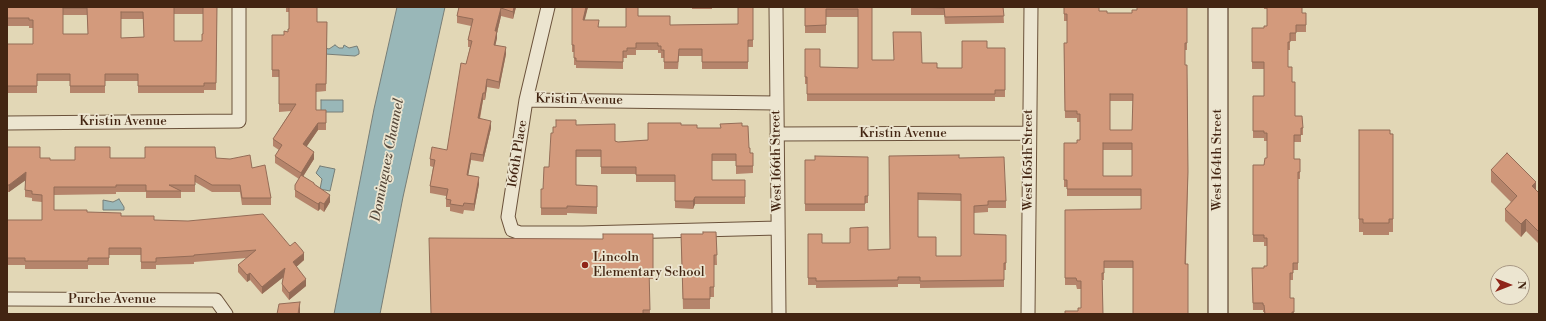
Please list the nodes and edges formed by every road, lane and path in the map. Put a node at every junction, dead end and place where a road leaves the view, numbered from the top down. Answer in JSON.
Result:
{"nodes":[{"id":1,"x":240,"y":7,"type":"edge"},
{"id":2,"x":548,"y":7,"type":"edge"},
{"id":3,"x":776,"y":7,"type":"edge"},
{"id":4,"x":1031,"y":7,"type":"edge"},
{"id":5,"x":1218,"y":7,"type":"edge"},
{"id":6,"x":526,"y":100,"type":"junction"},
{"id":7,"x":776,"y":103,"type":"junction"},
{"id":8,"x":7,"y":123,"type":"edge"},
{"id":9,"x":1029,"y":133,"type":"junction"},
{"id":10,"x":778,"y":134,"type":"junction"},
{"id":11,"x":778,"y":228,"type":"junction"},
{"id":12,"x":7,"y":299,"type":"edge"},
{"id":13,"x":226,"y":314,"type":"edge"},
{"id":14,"x":779,"y":314,"type":"edge"},
{"id":15,"x":1028,"y":314,"type":"edge"},
{"id":16,"x":1218,"y":314,"type":"edge"}],
"edges":[{"from":1,"to":8,"type":"street","name":"Kristin Avenue"},
{"from":2,"to":6,"type":"street","name":"166th Place"},
{"from":3,"to":7,"type":"street","name":"West 166th Street"},
{"from":4,"to":9,"type":"street","name":"West 165th Street"},
{"from":5,"to":16,"type":"street","name":"West 164th Street"},
{"from":6,"to":7,"type":"street","name":"Kristin Avenue"},
{"from":6,"to":11,"type":"street","name":"166th Place"},
{"from":7,"to":10,"type":"street","name":"West 166th Street"},
{"from":9,"to":10,"type":"street","name":"Kristin Avenue"},
{"from":9,"to":15,"type":"street","name":"West 165th Street"},
{"from":10,"to":11,"type":"street","name":"West 166th Street"},
{"from":11,"to":14,"type":"street","name":"West 166th Street"},
{"from":12,"to":13,"type":"street","name":"Purche Avenue"}]}
